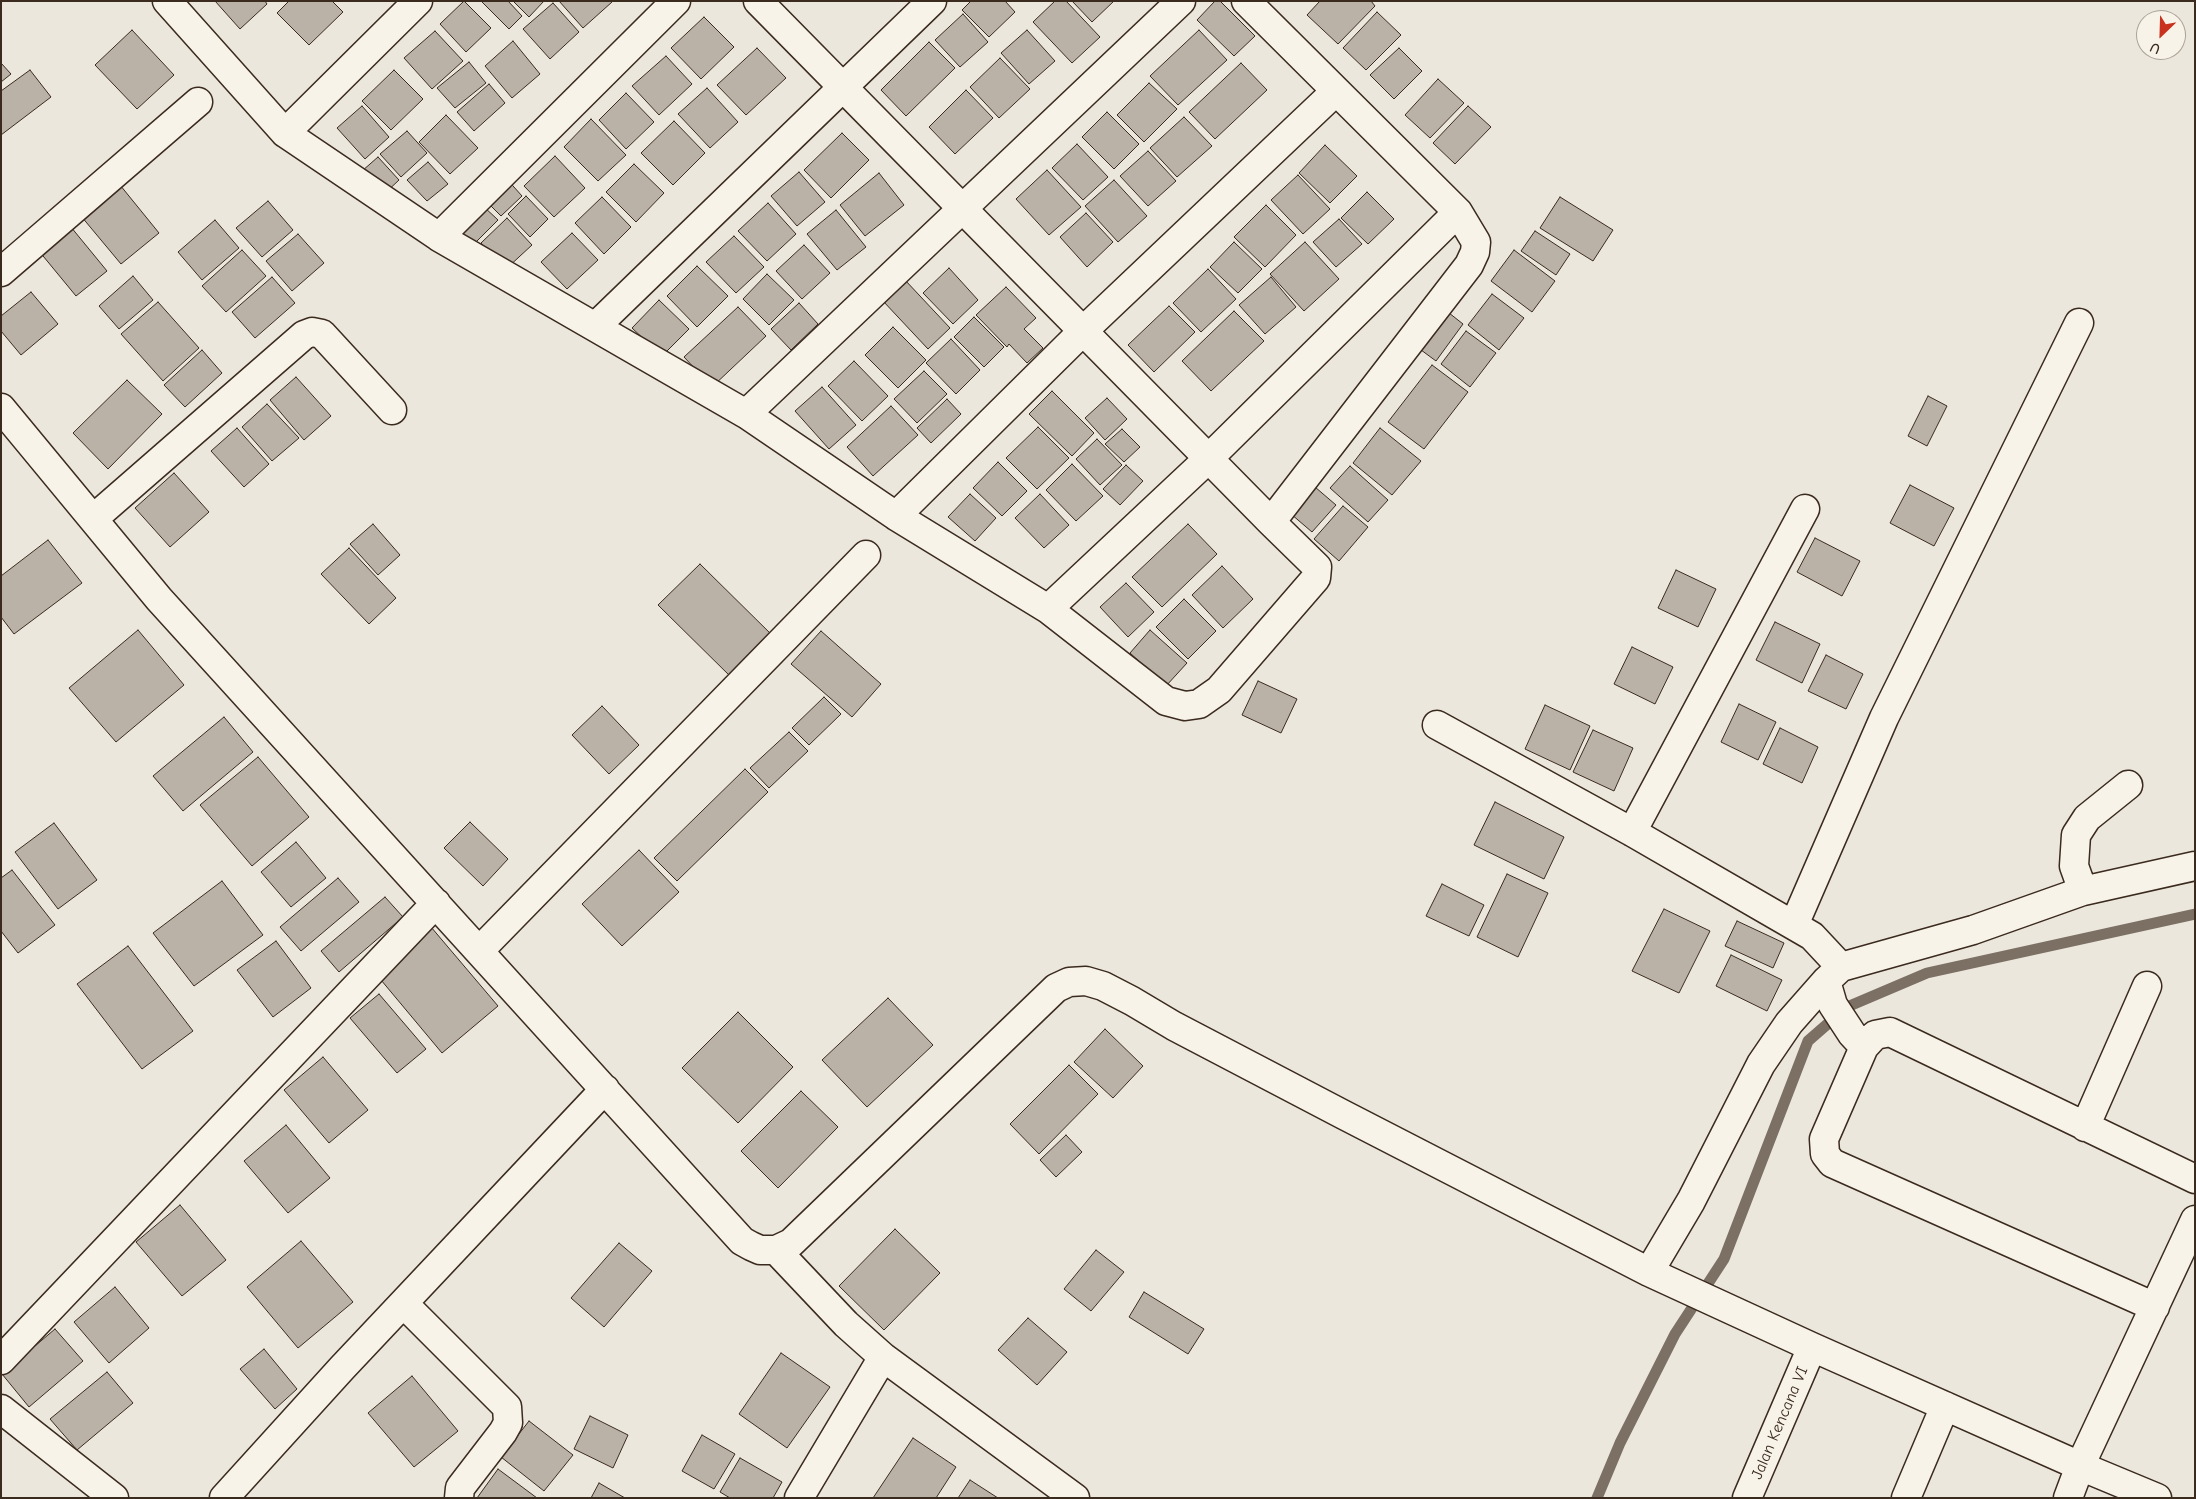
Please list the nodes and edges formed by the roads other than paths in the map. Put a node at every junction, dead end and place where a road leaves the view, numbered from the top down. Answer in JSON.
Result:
{"nodes":[{"id":1,"x":167,"y":1,"type":"edge"},
{"id":2,"x":418,"y":1,"type":"edge"},
{"id":3,"x":676,"y":1,"type":"edge"},
{"id":4,"x":758,"y":1,"type":"edge"},
{"id":5,"x":932,"y":1,"type":"edge"},
{"id":6,"x":1180,"y":1,"type":"edge"},
{"id":7,"x":1246,"y":1,"type":"edge"},
{"id":8,"x":843,"y":88,"type":"junction"},
{"id":9,"x":1336,"y":91,"type":"junction"},
{"id":10,"x":198,"y":102,"type":"dead end"},
{"id":11,"x":285,"y":133,"type":"junction"},
{"id":12,"x":962,"y":209,"type":"junction"},
{"id":13,"x":1458,"y":212,"type":"junction"},
{"id":14,"x":439,"y":237,"type":"junction"},
{"id":15,"x":1,"y":272,"type":"edge"},
{"id":16,"x":2079,"y":323,"type":"dead end"},
{"id":17,"x":595,"y":327,"type":"junction"},
{"id":18,"x":1082,"y":331,"type":"junction"},
{"id":19,"x":1,"y":408,"type":"edge"},
{"id":20,"x":392,"y":410,"type":"dead end"},
{"id":21,"x":746,"y":414,"type":"junction"},
{"id":22,"x":1208,"y":459,"type":"junction"},
{"id":23,"x":1805,"y":510,"type":"dead end"},
{"id":24,"x":896,"y":516,"type":"junction"},
{"id":25,"x":93,"y":519,"type":"junction"},
{"id":26,"x":1271,"y":522,"type":"junction"},
{"id":27,"x":866,"y":554,"type":"dead end"},
{"id":28,"x":1048,"y":609,"type":"junction"},
{"id":29,"x":1437,"y":725,"type":"dead end"},
{"id":30,"x":2128,"y":785,"type":"dead end"},
{"id":31,"x":1632,"y":832,"type":"junction"},
{"id":32,"x":2195,"y":866,"type":"edge"},
{"id":33,"x":2083,"y":890,"type":"junction"},
{"id":34,"x":436,"y":904,"type":"junction"},
{"id":35,"x":1794,"y":925,"type":"junction"},
{"id":36,"x":479,"y":950,"type":"junction"},
{"id":37,"x":1833,"y":984,"type":"junction"},
{"id":38,"x":2147,"y":986,"type":"dead end"},
{"id":39,"x":1858,"y":1040,"type":"junction"},
{"id":40,"x":605,"y":1089,"type":"junction"},
{"id":41,"x":2085,"y":1126,"type":"junction"},
{"id":42,"x":2195,"y":1180,"type":"edge"},
{"id":43,"x":2195,"y":1220,"type":"edge"},
{"id":44,"x":776,"y":1250,"type":"junction"},
{"id":45,"x":1655,"y":1275,"type":"junction"},
{"id":46,"x":404,"y":1304,"type":"junction"},
{"id":47,"x":2155,"y":1307,"type":"junction"},
{"id":48,"x":1812,"y":1348,"type":"junction"},
{"id":49,"x":883,"y":1357,"type":"junction"},
{"id":50,"x":1,"y":1360,"type":"edge"},
{"id":51,"x":1945,"y":1406,"type":"junction"},
{"id":52,"x":1,"y":1409,"type":"edge"},
{"id":53,"x":2080,"y":1466,"type":"junction"},
{"id":54,"x":1908,"y":1492,"type":"edge"},
{"id":55,"x":114,"y":1498,"type":"edge"},
{"id":56,"x":224,"y":1498,"type":"edge"},
{"id":57,"x":459,"y":1498,"type":"edge"},
{"id":58,"x":799,"y":1498,"type":"edge"},
{"id":59,"x":1075,"y":1498,"type":"edge"},
{"id":60,"x":1747,"y":1498,"type":"edge"},
{"id":61,"x":2068,"y":1498,"type":"edge"},
{"id":62,"x":2158,"y":1498,"type":"edge"}],
"edges":[{"from":1,"to":11,"type":"street"},
{"from":2,"to":11,"type":"street"},
{"from":3,"to":14,"type":"street"},
{"from":4,"to":8,"type":"street"},
{"from":5,"to":8,"type":"street"},
{"from":6,"to":12,"type":"street"},
{"from":7,"to":9,"type":"street"},
{"from":8,"to":12,"type":"street"},
{"from":8,"to":17,"type":"street"},
{"from":9,"to":13,"type":"street"},
{"from":9,"to":18,"type":"street"},
{"from":10,"to":15,"type":"street"},
{"from":11,"to":14,"type":"street"},
{"from":12,"to":18,"type":"street"},
{"from":12,"to":21,"type":"street"},
{"from":13,"to":22,"type":"street"},
{"from":13,"to":26,"type":"street"},
{"from":14,"to":17,"type":"street"},
{"from":16,"to":35,"type":"street"},
{"from":17,"to":21,"type":"street"},
{"from":18,"to":22,"type":"street"},
{"from":18,"to":24,"type":"street"},
{"from":19,"to":25,"type":"street"},
{"from":20,"to":25,"type":"street"},
{"from":21,"to":24,"type":"street"},
{"from":22,"to":26,"type":"street"},
{"from":22,"to":28,"type":"street"},
{"from":23,"to":31,"type":"street"},
{"from":24,"to":28,"type":"street"},
{"from":25,"to":34,"type":"street"},
{"from":26,"to":28,"type":"street"},
{"from":27,"to":36,"type":"street"},
{"from":29,"to":31,"type":"street"},
{"from":30,"to":33,"type":"street"},
{"from":31,"to":35,"type":"street"},
{"from":32,"to":33,"type":"street"},
{"from":33,"to":37,"type":"street"},
{"from":34,"to":36,"type":"street"},
{"from":34,"to":50,"type":"street"},
{"from":35,"to":37,"type":"street"},
{"from":36,"to":40,"type":"street"},
{"from":37,"to":39,"type":"street"},
{"from":37,"to":45,"type":"street"},
{"from":38,"to":41,"type":"street"},
{"from":39,"to":41,"type":"street"},
{"from":39,"to":47,"type":"street"},
{"from":40,"to":44,"type":"street"},
{"from":40,"to":46,"type":"street"},
{"from":41,"to":42,"type":"street"},
{"from":43,"to":47,"type":"street"},
{"from":44,"to":45,"type":"street"},
{"from":44,"to":49,"type":"street"},
{"from":45,"to":48,"type":"street"},
{"from":46,"to":56,"type":"street"},
{"from":46,"to":57,"type":"street"},
{"from":47,"to":53,"type":"street"},
{"from":48,"to":51,"type":"street"},
{"from":48,"to":60,"type":"street","name":"Jalan Kencana VI"},
{"from":49,"to":58,"type":"street"},
{"from":49,"to":59,"type":"street"},
{"from":51,"to":53,"type":"street"},
{"from":51,"to":54,"type":"street"},
{"from":52,"to":55,"type":"street"},
{"from":53,"to":61,"type":"street"},
{"from":53,"to":62,"type":"street"}]}
